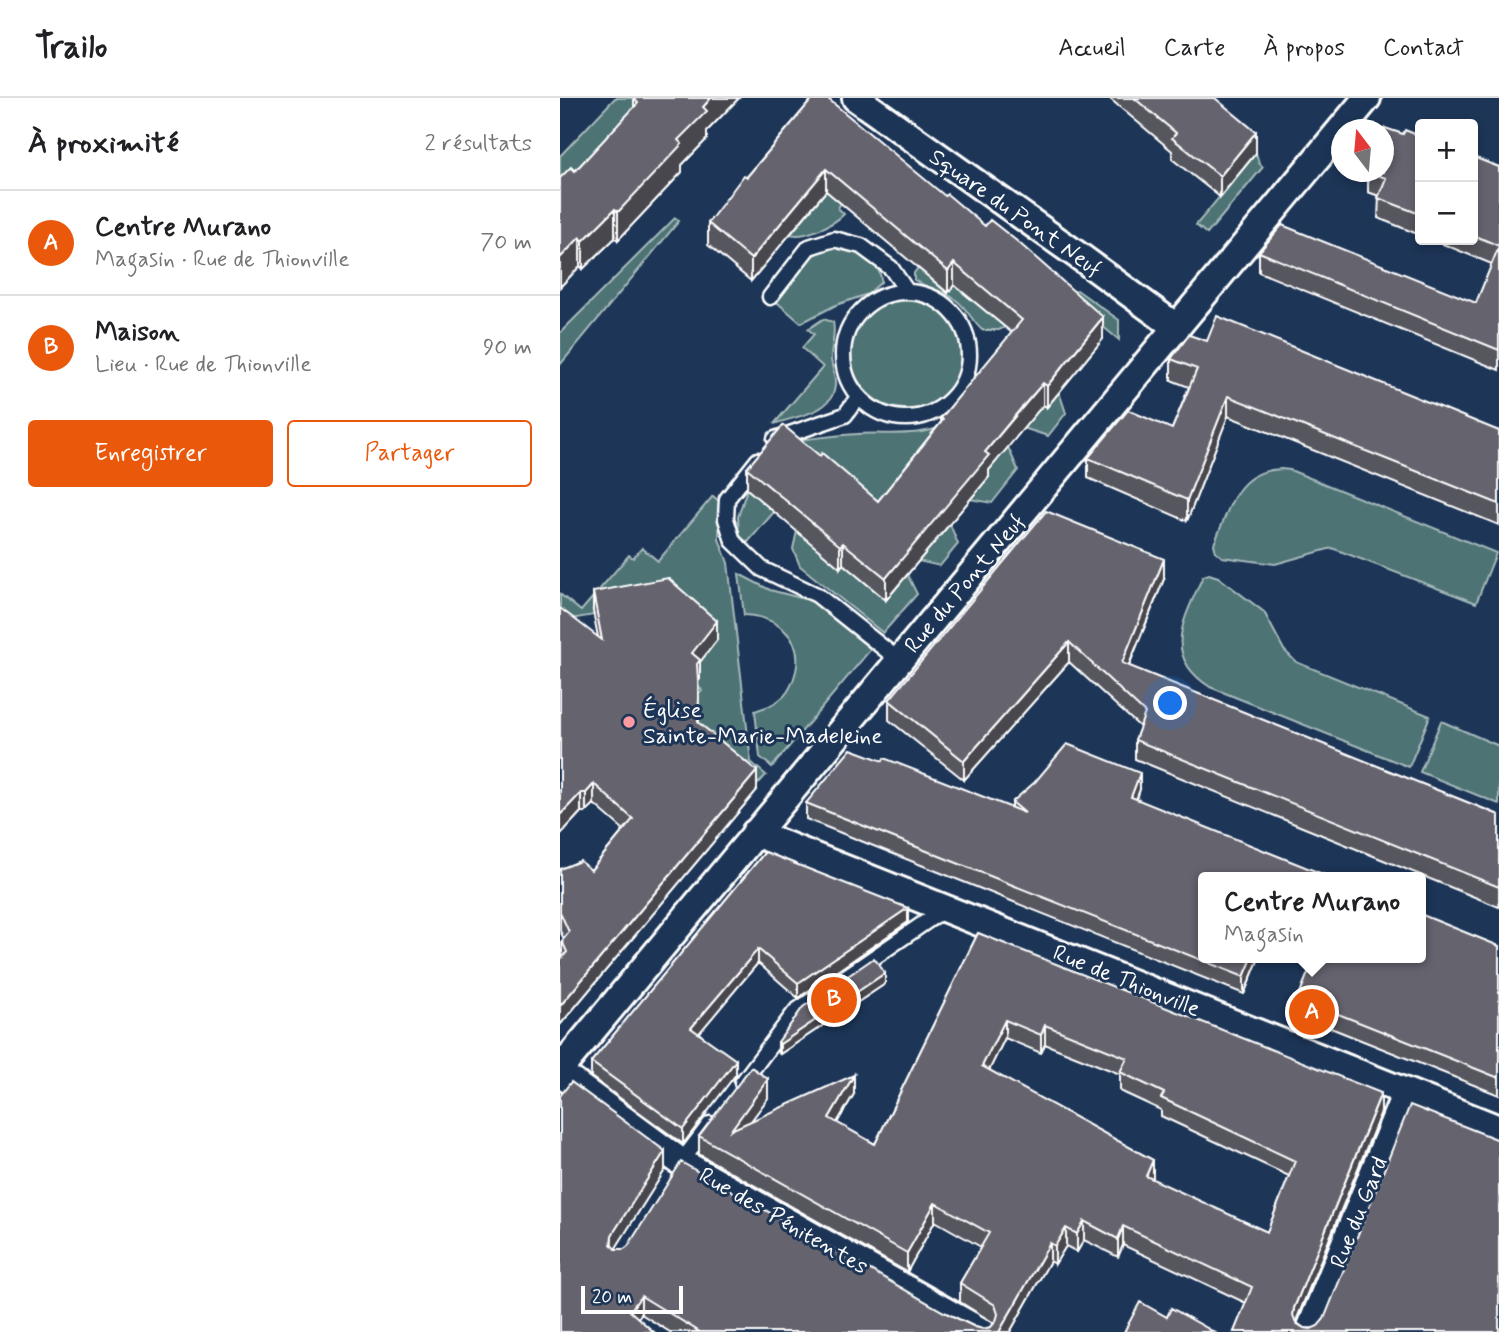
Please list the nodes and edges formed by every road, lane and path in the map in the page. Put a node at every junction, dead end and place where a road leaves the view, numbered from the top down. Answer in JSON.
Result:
{"nodes":[{"id":1,"x":856,"y":98,"type":"edge"},
{"id":2,"x":1367,"y":98,"type":"edge"},
{"id":3,"x":905,"y":290,"type":"junction"},
{"id":4,"x":770,"y":297,"type":"dead end"},
{"id":5,"x":1176,"y":327,"type":"junction"},
{"id":6,"x":858,"y":397,"type":"junction"},
{"id":7,"x":900,"y":661,"type":"junction"},
{"id":8,"x":755,"y":833,"type":"junction"},
{"id":9,"x":946,"y":908,"type":"junction"},
{"id":10,"x":560,"y":1071,"type":"edge"},
{"id":11,"x":1406,"y":1092,"type":"junction"},
{"id":12,"x":1499,"y":1129,"type":"edge"},
{"id":13,"x":674,"y":1173,"type":"junction"},
{"id":14,"x":982,"y":1332,"type":"edge"},
{"id":15,"x":1309,"y":1332,"type":"edge"}],
"edges":[{"from":1,"to":5,"type":"street","name":"Square du Pont Neuf"},
{"from":2,"to":5,"type":"street","name":"Rue du Pont Neuf"},
{"from":3,"to":4,"type":"lane"},
{"from":3,"to":6,"type":"lane"},
{"from":3,"to":6,"type":"lane"},
{"from":5,"to":7,"type":"street","name":"Rue du Pont Neuf"},
{"from":6,"to":7,"type":"lane"},
{"from":7,"to":8,"type":"street","name":"Rue du Pont Neuf"},
{"from":8,"to":9,"type":"street","name":"Rue de Thionville"},
{"from":8,"to":10,"type":"street","name":"Rue du Pont Neuf"},
{"from":9,"to":11,"type":"street","name":"Rue de Thionville"},
{"from":9,"to":13,"type":"lane"},
{"from":10,"to":13,"type":"street","name":"Rue des Pénitentes"},
{"from":11,"to":12,"type":"street","name":"Rue de Thionville"},
{"from":11,"to":15,"type":"street","name":"Rue du Gard"},
{"from":13,"to":14,"type":"street","name":"Rue des Pénitentes"}]}
